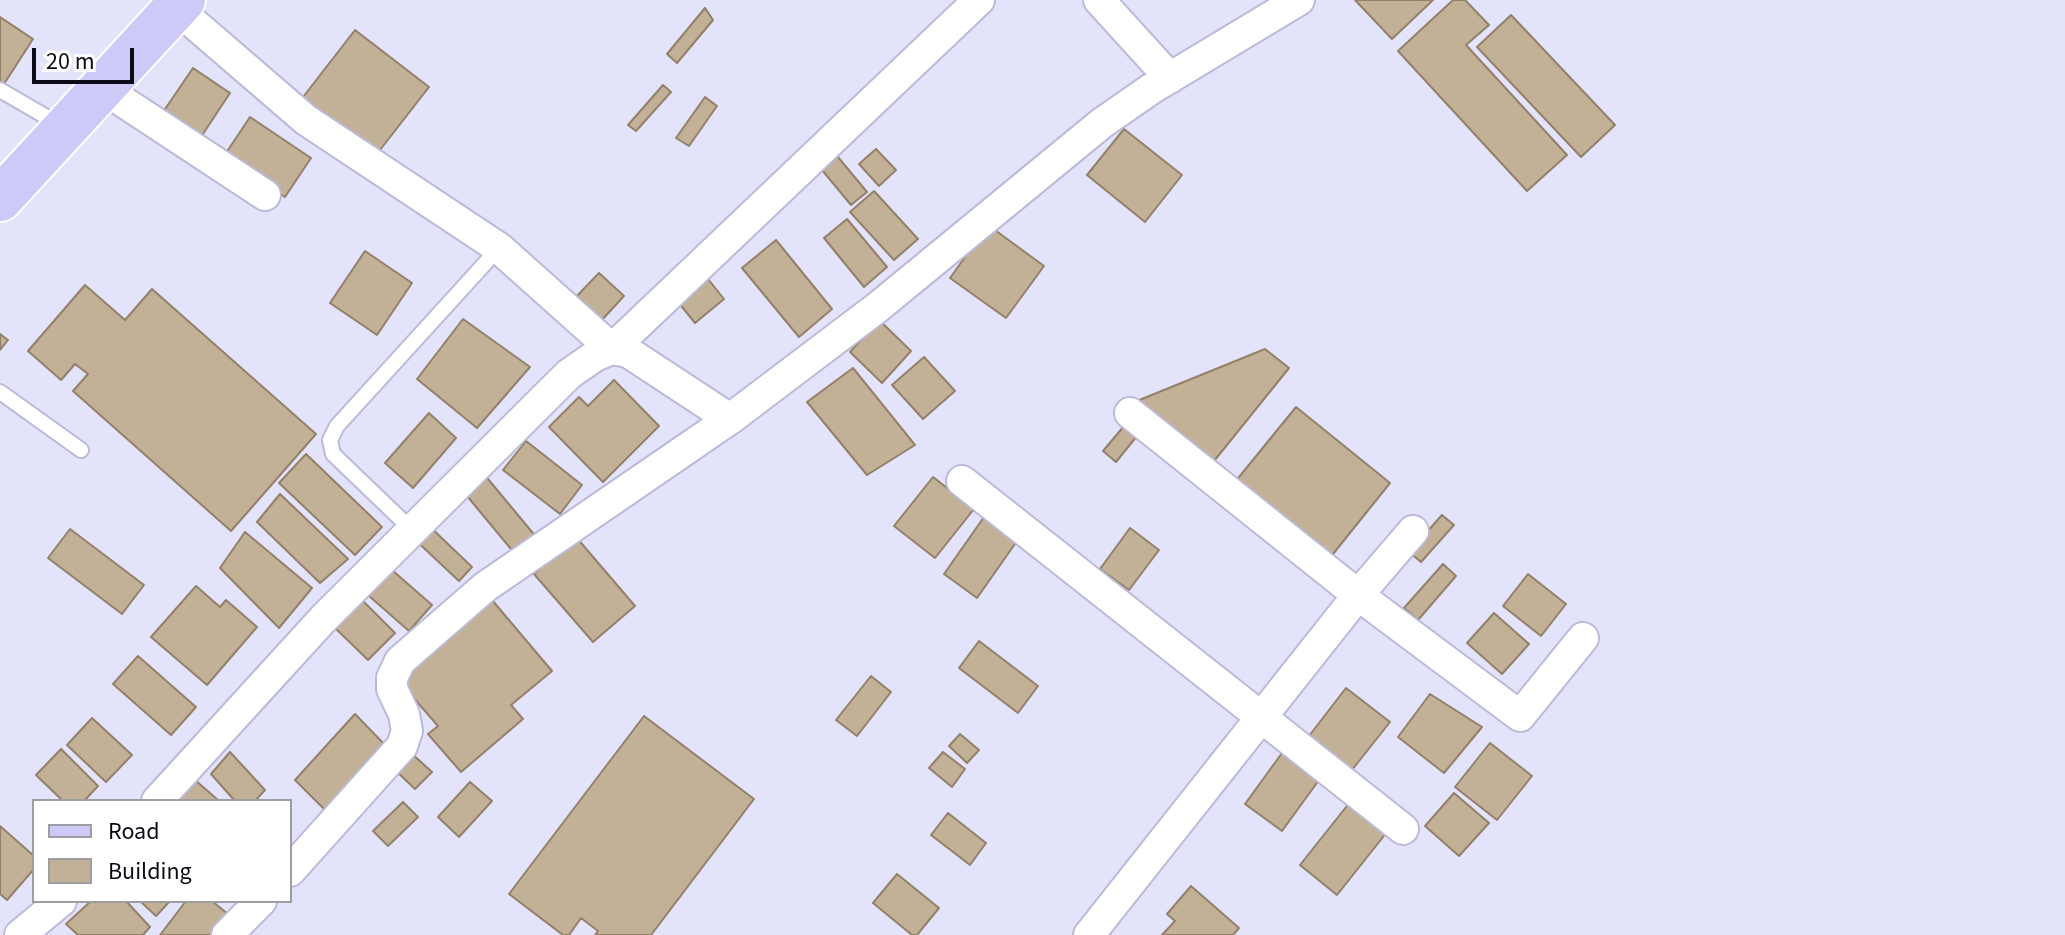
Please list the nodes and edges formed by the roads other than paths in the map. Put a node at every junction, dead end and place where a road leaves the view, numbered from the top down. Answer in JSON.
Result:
{"nodes":[{"id":1,"x":979,"y":0,"type":"edge"},
{"id":2,"x":1099,"y":0,"type":"edge"},
{"id":3,"x":1299,"y":0,"type":"edge"},
{"id":4,"x":179,"y":4,"type":"edge"},
{"id":5,"x":1170,"y":78,"type":"junction"},
{"id":6,"x":101,"y":87,"type":"junction"},
{"id":7,"x":0,"y":90,"type":"edge"},
{"id":8,"x":64,"y":127,"type":"junction"},
{"id":9,"x":265,"y":195,"type":"dead end"},
{"id":10,"x":0,"y":199,"type":"edge"},
{"id":11,"x":499,"y":248,"type":"junction"},
{"id":12,"x":612,"y":349,"type":"junction"},
{"id":13,"x":0,"y":392,"type":"edge"},
{"id":14,"x":1130,"y":413,"type":"dead end"},
{"id":15,"x":730,"y":419,"type":"junction"},
{"id":16,"x":81,"y":450,"type":"dead end"},
{"id":17,"x":962,"y":481,"type":"dead end"},
{"id":18,"x":412,"y":530,"type":"junction"},
{"id":19,"x":1413,"y":531,"type":"dead end"},
{"id":20,"x":1358,"y":595,"type":"junction"},
{"id":21,"x":1583,"y":638,"type":"dead end"},
{"id":22,"x":1263,"y":716,"type":"junction"},
{"id":23,"x":159,"y":799,"type":"edge"},
{"id":24,"x":1403,"y":829,"type":"dead end"},
{"id":25,"x":292,"y":869,"type":"edge"},
{"id":26,"x":59,"y":903,"type":"edge"},
{"id":27,"x":259,"y":903,"type":"edge"},
{"id":28,"x":20,"y":935,"type":"edge"},
{"id":29,"x":227,"y":935,"type":"edge"},
{"id":30,"x":1089,"y":935,"type":"edge"}],
"edges":[{"from":1,"to":12,"type":"street"},
{"from":2,"to":5,"type":"street"},
{"from":3,"to":5,"type":"street"},
{"from":4,"to":6,"type":"main road"},
{"from":4,"to":11,"type":"street"},
{"from":5,"to":15,"type":"street"},
{"from":6,"to":8,"type":"main road"},
{"from":6,"to":9,"type":"street"},
{"from":7,"to":8,"type":"lane"},
{"from":8,"to":10,"type":"main road"},
{"from":11,"to":12,"type":"street"},
{"from":11,"to":18,"type":"lane"},
{"from":12,"to":15,"type":"street"},
{"from":12,"to":18,"type":"street"},
{"from":13,"to":16,"type":"lane"},
{"from":14,"to":20,"type":"street"},
{"from":15,"to":25,"type":"street"},
{"from":17,"to":22,"type":"street"},
{"from":18,"to":23,"type":"street"},
{"from":19,"to":20,"type":"street"},
{"from":20,"to":21,"type":"street"},
{"from":20,"to":22,"type":"street"},
{"from":22,"to":24,"type":"street"},
{"from":22,"to":30,"type":"street"},
{"from":26,"to":28,"type":"street"},
{"from":27,"to":29,"type":"street"}]}
